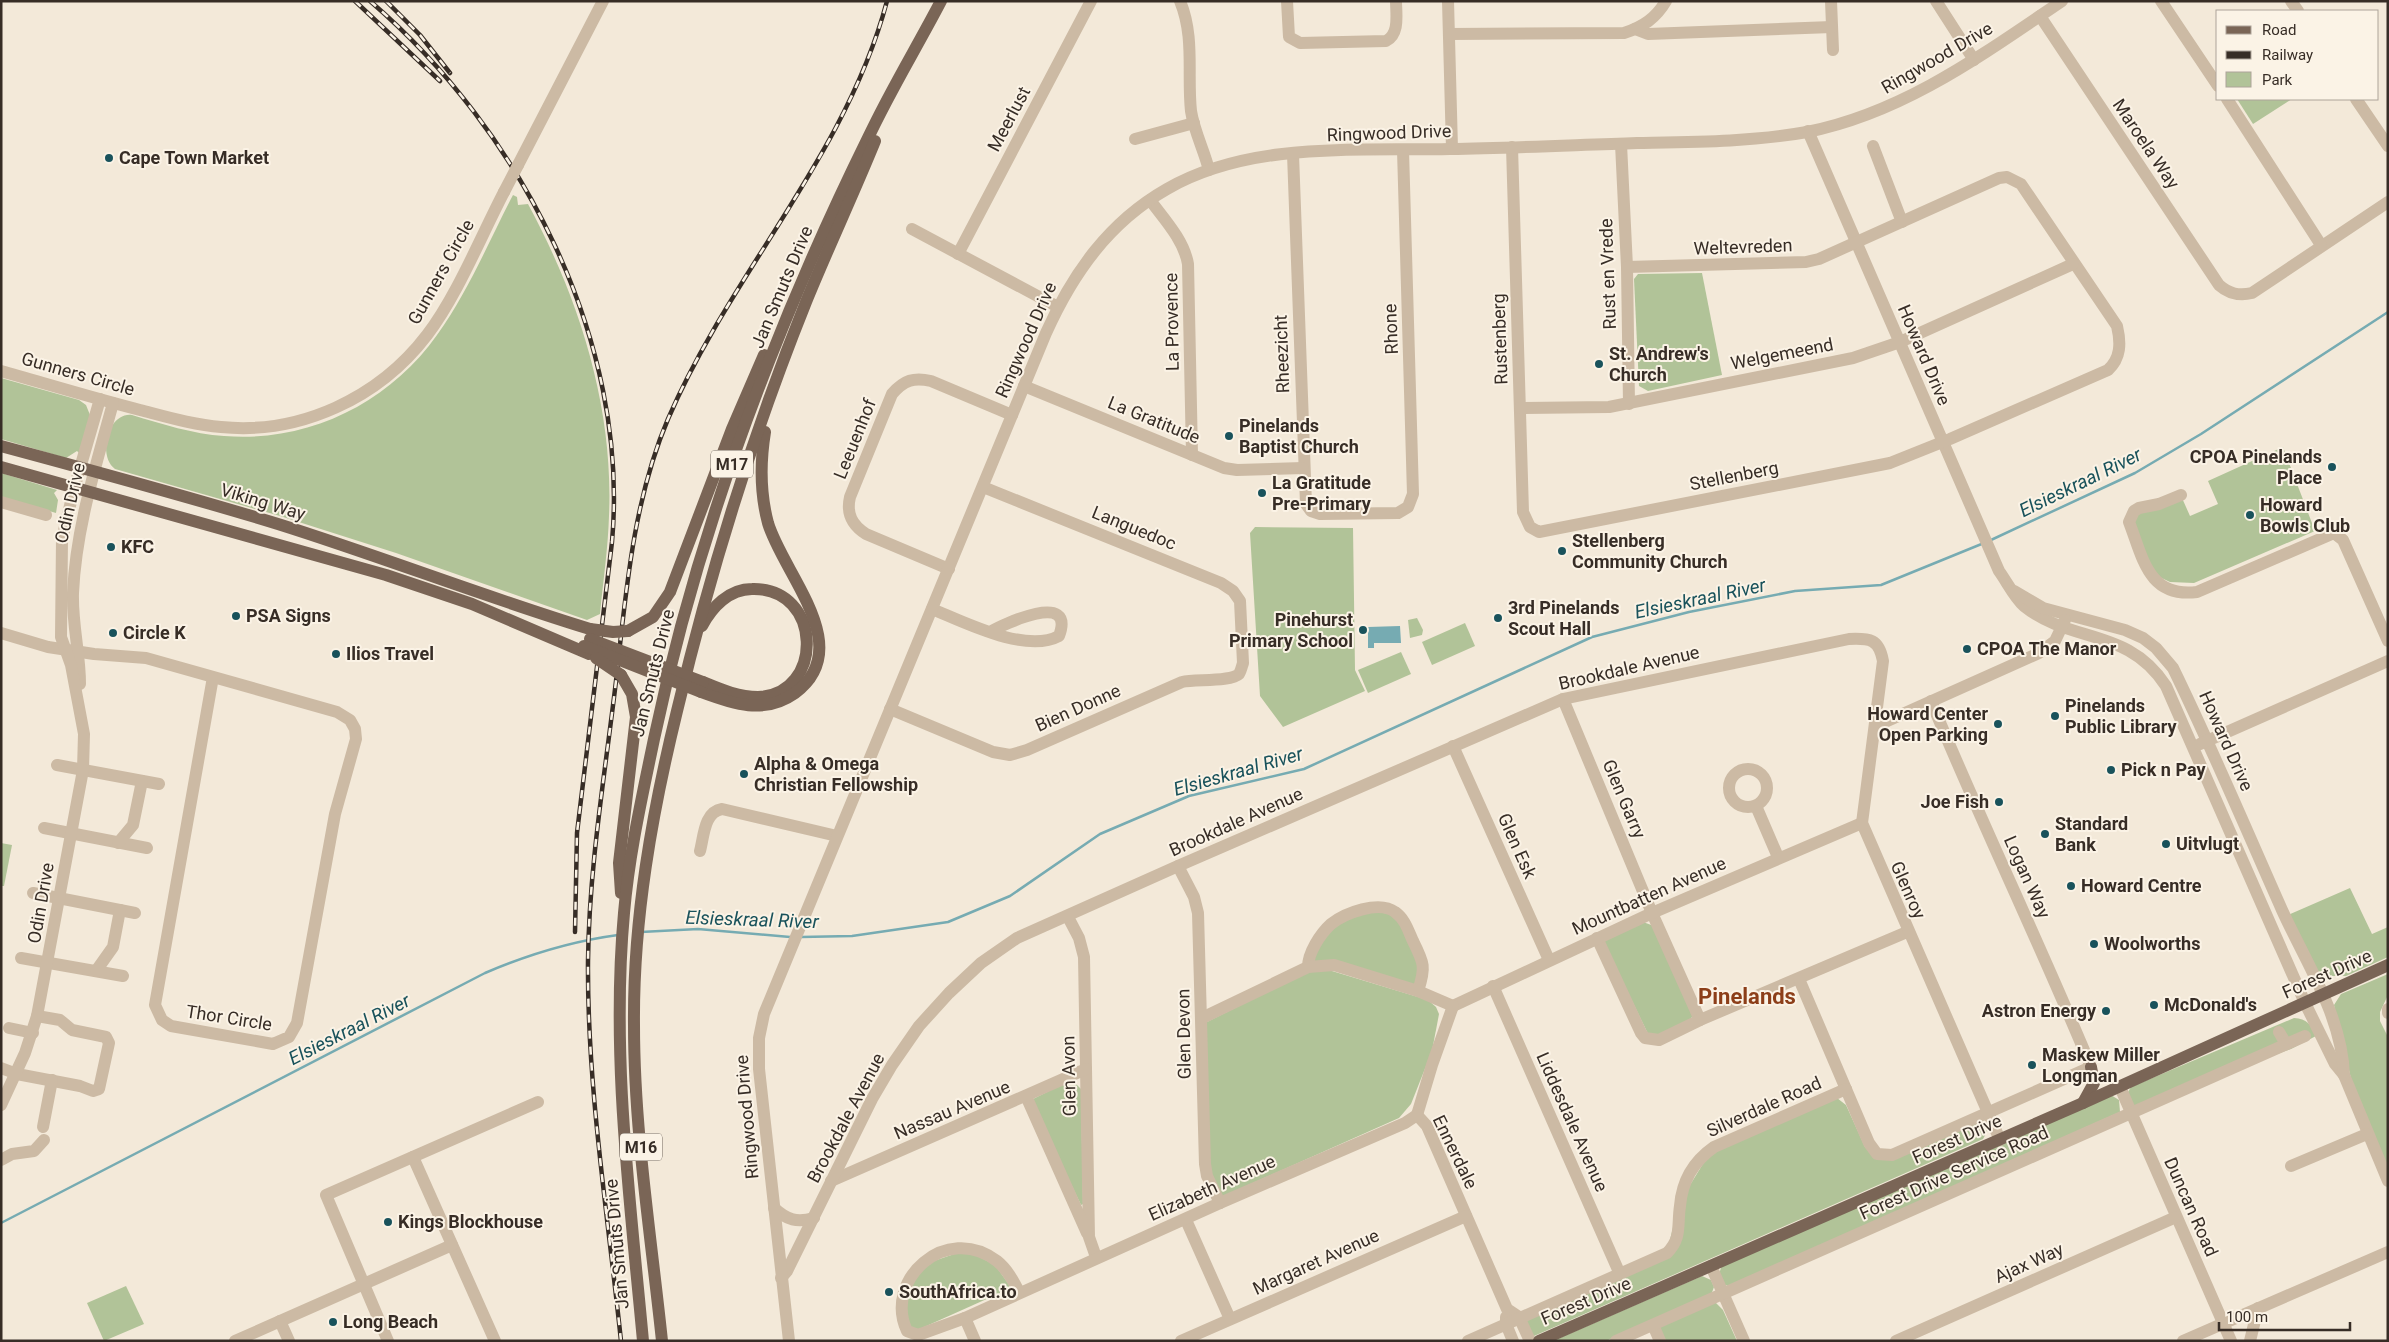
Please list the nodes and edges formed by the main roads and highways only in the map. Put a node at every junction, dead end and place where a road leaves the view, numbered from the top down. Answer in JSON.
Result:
{"nodes":[{"id":1,"x":941,"y":1,"type":"edge"},
{"id":2,"x":911,"y":56,"type":"junction"},
{"id":3,"x":793,"y":302,"type":"junction"},
{"id":4,"x":770,"y":400,"type":"junction"},
{"id":5,"x":1,"y":446,"type":"edge"},
{"id":6,"x":1,"y":467,"type":"edge"},
{"id":7,"x":588,"y":642,"type":"junction"},
{"id":8,"x":689,"y":660,"type":"junction"},
{"id":9,"x":702,"y":687,"type":"junction"},
{"id":10,"x":624,"y":917,"type":"junction"},
{"id":11,"x":2388,"y":965,"type":"edge"},
{"id":12,"x":2091,"y":1066,"type":"road end"},
{"id":13,"x":2083,"y":1103,"type":"junction"},
{"id":14,"x":643,"y":1341,"type":"edge"},
{"id":15,"x":662,"y":1341,"type":"edge"},
{"id":16,"x":1539,"y":1341,"type":"edge"}],
"edges":[{"from":1,"to":2,"type":"main road","name":"Jan Smuts Drive","number":"M17"},
{"from":2,"to":3,"type":"main road","name":"Jan Smuts Drive","number":"M17"},
{"from":2,"to":4,"type":"main road","name":"Jan Smuts Drive","number":"M17"},
{"from":3,"to":7,"type":"main road","bridge":true},
{"from":3,"to":10,"type":"main road","name":"Jan Smuts Drive","number":"M17"},
{"from":4,"to":8,"type":"main road","name":"Jan Smuts Drive","number":"M17"},
{"from":4,"to":9,"type":"main road"},
{"from":5,"to":7,"type":"main road","name":"Viking Way"},
{"from":6,"to":7,"type":"main road","name":"Viking Way"},
{"from":7,"to":9,"type":"main road","bridge":true},
{"from":7,"to":10,"type":"main road","bridge":true},
{"from":8,"to":9,"type":"main road"},
{"from":8,"to":15,"type":"main road","name":"Jan Smuts Drive","number":"M16"},
{"from":10,"to":14,"type":"main road","name":"Jan Smuts Drive","number":"M16"},
{"from":11,"to":13,"type":"main road","name":"Forest Drive"},
{"from":12,"to":13,"type":"main road"},
{"from":13,"to":16,"type":"main road","name":"Forest Drive"}]}
